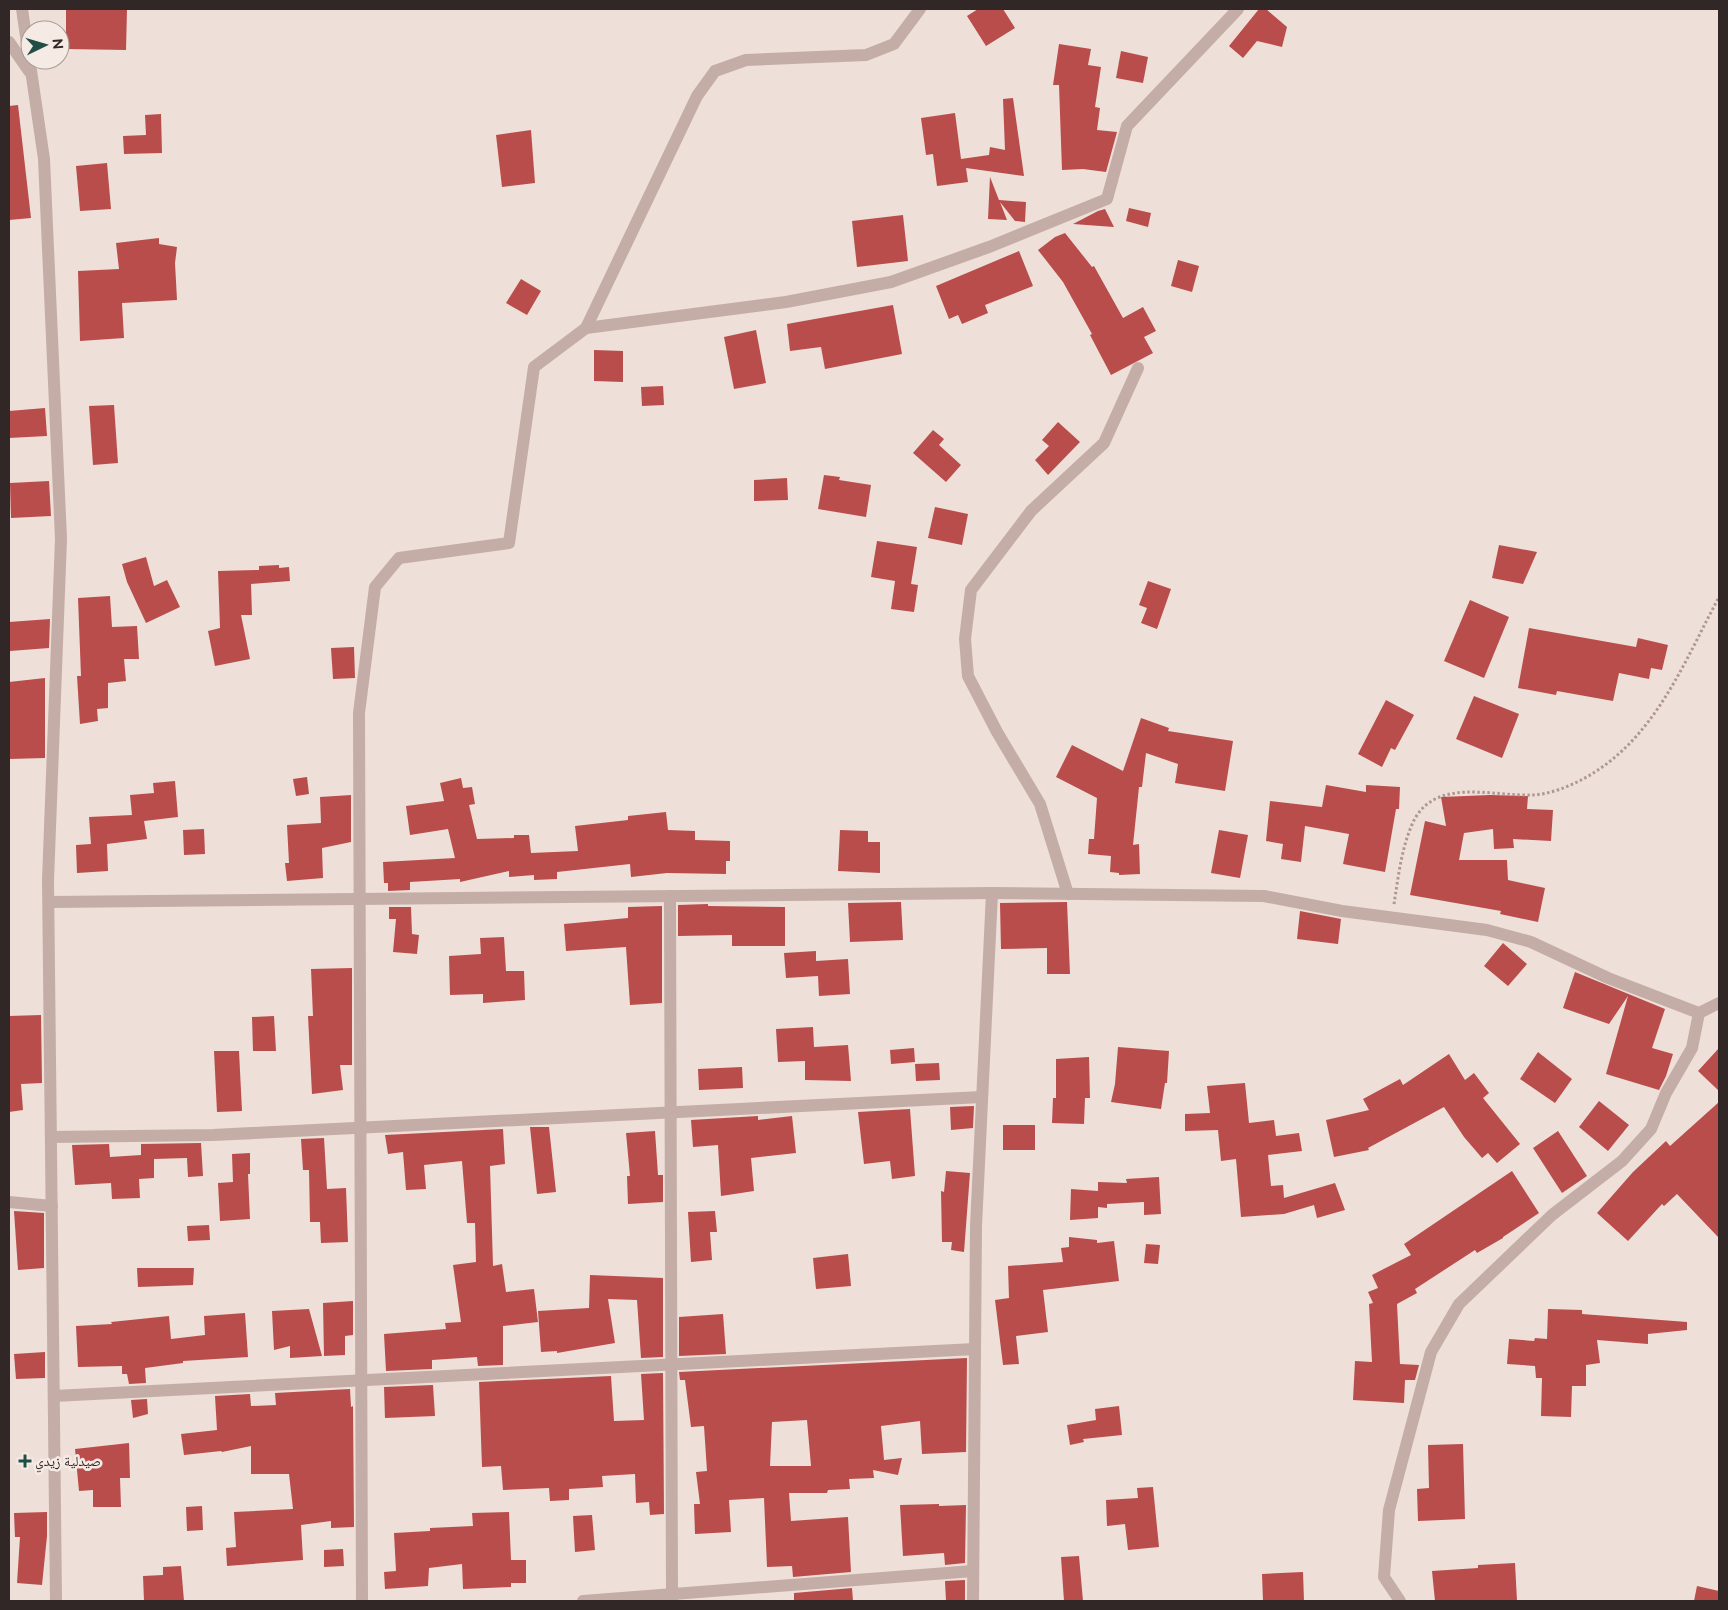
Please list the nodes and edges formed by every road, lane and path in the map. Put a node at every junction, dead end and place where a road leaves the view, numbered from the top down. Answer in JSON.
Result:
{"nodes":[{"id":1,"x":22,"y":9,"type":"edge"},
{"id":2,"x":920,"y":9,"type":"edge"},
{"id":3,"x":1238,"y":9,"type":"edge"},
{"id":4,"x":9,"y":42,"type":"edge"},
{"id":5,"x":31,"y":74,"type":"junction"},
{"id":6,"x":586,"y":328,"type":"junction"},
{"id":7,"x":1138,"y":368,"type":"dead end"},
{"id":8,"x":1719,"y":597,"type":"edge"},
{"id":9,"x":992,"y":893,"type":"junction"},
{"id":10,"x":1068,"y":894,"type":"junction"},
{"id":11,"x":670,"y":896,"type":"junction"},
{"id":12,"x":360,"y":899,"type":"junction"},
{"id":13,"x":49,"y":902,"type":"junction"},
{"id":14,"x":1392,"y":917,"type":"junction"},
{"id":15,"x":1719,"y":1003,"type":"edge"},
{"id":16,"x":1699,"y":1013,"type":"junction"},
{"id":17,"x":982,"y":1097,"type":"junction"},
{"id":18,"x":670,"y":1112,"type":"junction"},
{"id":19,"x":360,"y":1128,"type":"junction"},
{"id":20,"x":51,"y":1137,"type":"junction"},
{"id":21,"x":9,"y":1202,"type":"edge"},
{"id":22,"x":52,"y":1206,"type":"junction"},
{"id":23,"x":975,"y":1349,"type":"junction"},
{"id":24,"x":671,"y":1365,"type":"junction"},
{"id":25,"x":361,"y":1380,"type":"junction"},
{"id":26,"x":54,"y":1396,"type":"junction"},
{"id":27,"x":973,"y":1571,"type":"junction"},
{"id":28,"x":672,"y":1598,"type":"edge"},
{"id":29,"x":56,"y":1601,"type":"edge"},
{"id":30,"x":362,"y":1601,"type":"edge"},
{"id":31,"x":584,"y":1601,"type":"edge"},
{"id":32,"x":973,"y":1601,"type":"edge"},
{"id":33,"x":1400,"y":1601,"type":"edge"}],
"edges":[{"from":1,"to":5,"type":"street"},
{"from":2,"to":6,"type":"street"},
{"from":3,"to":6,"type":"street"},
{"from":4,"to":5,"type":"street"},
{"from":5,"to":13,"type":"street"},
{"from":6,"to":12,"type":"street"},
{"from":7,"to":10,"type":"street"},
{"from":8,"to":14,"type":"path"},
{"from":9,"to":10,"type":"street"},
{"from":9,"to":11,"type":"street"},
{"from":9,"to":17,"type":"street"},
{"from":10,"to":14,"type":"street"},
{"from":11,"to":12,"type":"street"},
{"from":11,"to":18,"type":"street"},
{"from":12,"to":13,"type":"street"},
{"from":12,"to":19,"type":"street"},
{"from":13,"to":20,"type":"street"},
{"from":14,"to":16,"type":"street"},
{"from":15,"to":16,"type":"street"},
{"from":16,"to":33,"type":"street"},
{"from":17,"to":18,"type":"street"},
{"from":17,"to":23,"type":"street"},
{"from":18,"to":19,"type":"street"},
{"from":18,"to":24,"type":"street"},
{"from":19,"to":20,"type":"street"},
{"from":19,"to":25,"type":"street"},
{"from":20,"to":22,"type":"street"},
{"from":21,"to":22,"type":"street"},
{"from":22,"to":26,"type":"street"},
{"from":23,"to":24,"type":"street"},
{"from":23,"to":27,"type":"street"},
{"from":24,"to":25,"type":"street"},
{"from":24,"to":28,"type":"street"},
{"from":25,"to":26,"type":"street"},
{"from":25,"to":30,"type":"street"},
{"from":26,"to":29,"type":"street"},
{"from":27,"to":28,"type":"street"},
{"from":27,"to":32,"type":"street"},
{"from":28,"to":31,"type":"street"}]}
